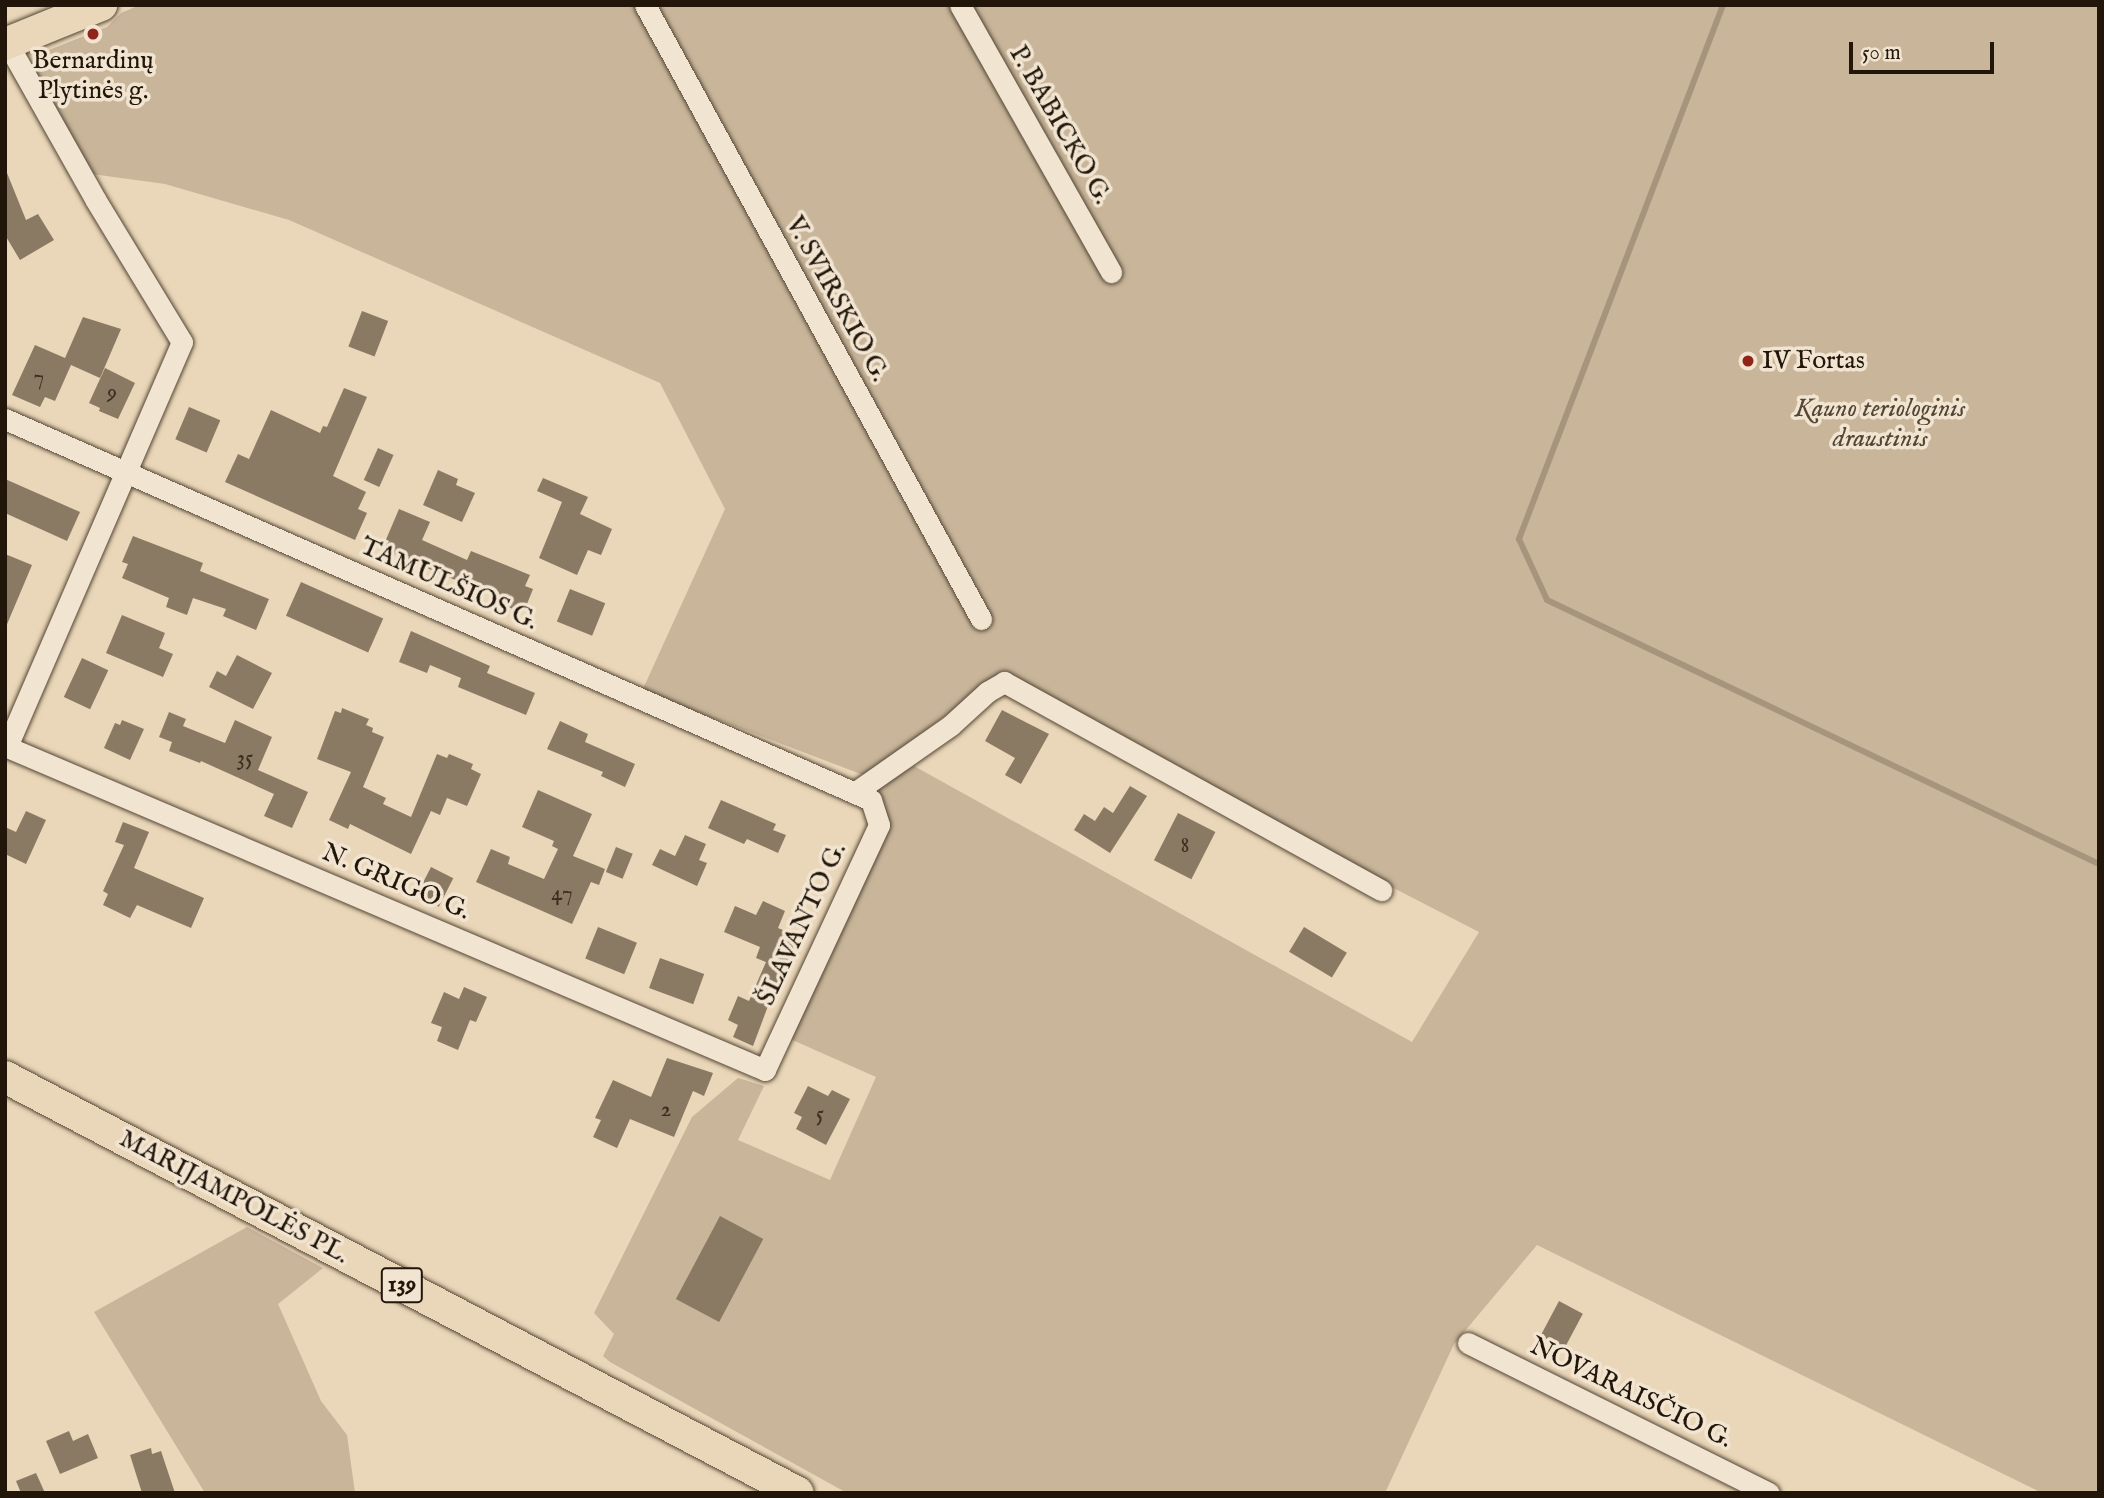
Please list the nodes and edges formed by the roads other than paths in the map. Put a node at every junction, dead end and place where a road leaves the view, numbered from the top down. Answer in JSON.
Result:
{"nodes":[{"id":1,"x":101,"y":5,"type":"edge"},
{"id":2,"x":645,"y":5,"type":"edge"},
{"id":3,"x":960,"y":5,"type":"edge"},
{"id":4,"x":6,"y":42,"type":"edge"},
{"id":5,"x":1111,"y":272,"type":"dead end"},
{"id":6,"x":5,"y":419,"type":"edge"},
{"id":7,"x":128,"y":473,"type":"junction"},
{"id":8,"x":981,"y":619,"type":"dead end"},
{"id":9,"x":6,"y":746,"type":"edge"},
{"id":10,"x":862,"y":797,"type":"junction"},
{"id":11,"x":1381,"y":890,"type":"dead end"},
{"id":12,"x":765,"y":1070,"type":"joint"},
{"id":13,"x":5,"y":1077,"type":"edge"},
{"id":14,"x":1468,"y":1343,"type":"dead end"},
{"id":15,"x":798,"y":1493,"type":"edge"},
{"id":16,"x":1769,"y":1493,"type":"edge"}],
"edges":[{"from":1,"to":4,"type":"main road"},
{"from":2,"to":8,"type":"street","name":"V. SVIRSKIO G."},
{"from":3,"to":5,"type":"street","name":"P. BABICKO G."},
{"from":4,"to":7,"type":"street"},
{"from":6,"to":7,"type":"street","name":"TAMULŠIOS G."},
{"from":7,"to":9,"type":"street"},
{"from":7,"to":10,"type":"street","name":"TAMULŠIOS G."},
{"from":9,"to":12,"type":"street","name":"N. GRIGO G."},
{"from":10,"to":11,"type":"street"},
{"from":10,"to":12,"type":"street","name":"ŠLAVANTO G."},
{"from":13,"to":15,"type":"main road","name":"MARIJAMPOLĖS PL.","number":"139"},
{"from":14,"to":16,"type":"street","name":"NOVARAISČIO G."}]}
